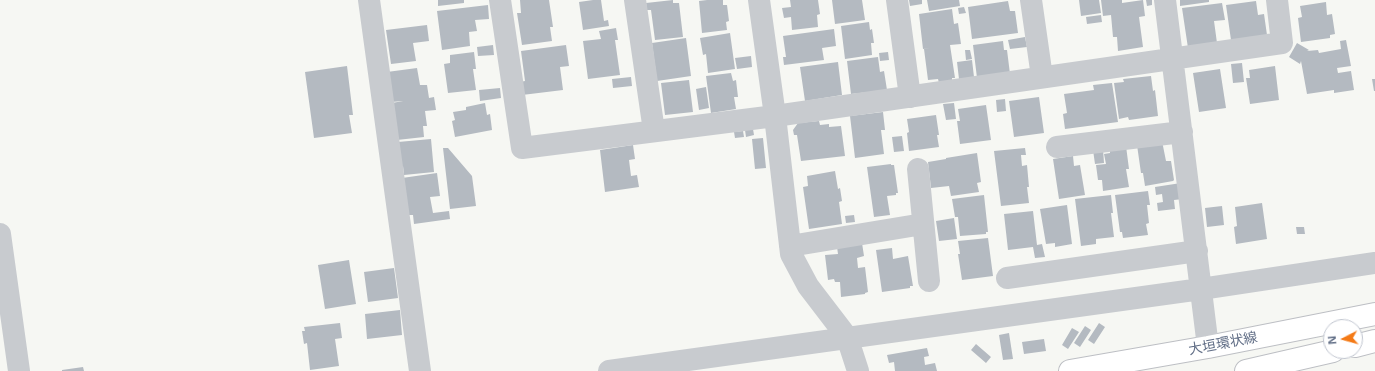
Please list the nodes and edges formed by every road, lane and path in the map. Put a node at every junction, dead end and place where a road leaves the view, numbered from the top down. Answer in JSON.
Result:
{"nodes":[{"id":1,"x":369,"y":0,"type":"edge"},
{"id":2,"x":500,"y":0,"type":"edge"},
{"id":3,"x":635,"y":0,"type":"edge"},
{"id":4,"x":759,"y":0,"type":"edge"},
{"id":5,"x":897,"y":0,"type":"edge"},
{"id":6,"x":1032,"y":0,"type":"edge"},
{"id":7,"x":1165,"y":0,"type":"edge"},
{"id":8,"x":1277,"y":0,"type":"edge"},
{"id":9,"x":1173,"y":58,"type":"junction"},
{"id":10,"x":1042,"y":77,"type":"junction"},
{"id":11,"x":910,"y":97,"type":"junction"},
{"id":12,"x":775,"y":116,"type":"junction"},
{"id":13,"x":654,"y":131,"type":"junction"},
{"id":14,"x":1182,"y":132,"type":"junction"},
{"id":15,"x":1057,"y":147,"type":"dead end"},
{"id":16,"x":918,"y":169,"type":"dead end"},
{"id":17,"x":923,"y":224,"type":"junction"},
{"id":18,"x":0,"y":234,"type":"edge"},
{"id":19,"x":790,"y":246,"type":"junction"},
{"id":20,"x":1197,"y":251,"type":"junction"},
{"id":21,"x":1375,"y":263,"type":"edge"},
{"id":22,"x":1007,"y":278,"type":"dead end"},
{"id":23,"x":929,"y":281,"type":"dead end"},
{"id":24,"x":1202,"y":289,"type":"junction"},
{"id":25,"x":1375,"y":314,"type":"edge"},
{"id":26,"x":847,"y":338,"type":"junction"},
{"id":27,"x":1375,"y":341,"type":"edge"},
{"id":28,"x":1363,"y":344,"type":"edge"},
{"id":29,"x":1208,"y":347,"type":"junction"},
{"id":30,"x":1323,"y":353,"type":"edge"},
{"id":31,"x":19,"y":371,"type":"edge"},
{"id":32,"x":420,"y":371,"type":"edge"},
{"id":33,"x":609,"y":371,"type":"edge"},
{"id":34,"x":858,"y":371,"type":"edge"},
{"id":35,"x":1070,"y":371,"type":"edge"},
{"id":36,"x":1246,"y":371,"type":"edge"}],
"edges":[{"from":1,"to":32,"type":"street"},
{"from":2,"to":13,"type":"street"},
{"from":3,"to":13,"type":"street"},
{"from":4,"to":12,"type":"street"},
{"from":5,"to":11,"type":"street"},
{"from":6,"to":10,"type":"street"},
{"from":7,"to":9,"type":"street"},
{"from":8,"to":9,"type":"street"},
{"from":9,"to":10,"type":"street"},
{"from":9,"to":14,"type":"street"},
{"from":10,"to":11,"type":"street"},
{"from":11,"to":12,"type":"street"},
{"from":12,"to":13,"type":"street"},
{"from":12,"to":19,"type":"street"},
{"from":14,"to":15,"type":"street"},
{"from":14,"to":20,"type":"street"},
{"from":16,"to":17,"type":"street"},
{"from":17,"to":19,"type":"street"},
{"from":17,"to":23,"type":"street"},
{"from":18,"to":31,"type":"street"},
{"from":19,"to":26,"type":"street"},
{"from":20,"to":22,"type":"street"},
{"from":20,"to":24,"type":"street"},
{"from":21,"to":24,"type":"street"},
{"from":24,"to":26,"type":"street"},
{"from":24,"to":29,"type":"street"},
{"from":25,"to":29,"type":"main road","name":"大垣環状線"},
{"from":26,"to":33,"type":"street"},
{"from":26,"to":34,"type":"street"},
{"from":27,"to":28,"type":"main road"},
{"from":29,"to":35,"type":"main road","name":"大垣環状線"},
{"from":30,"to":36,"type":"main road"}]}
